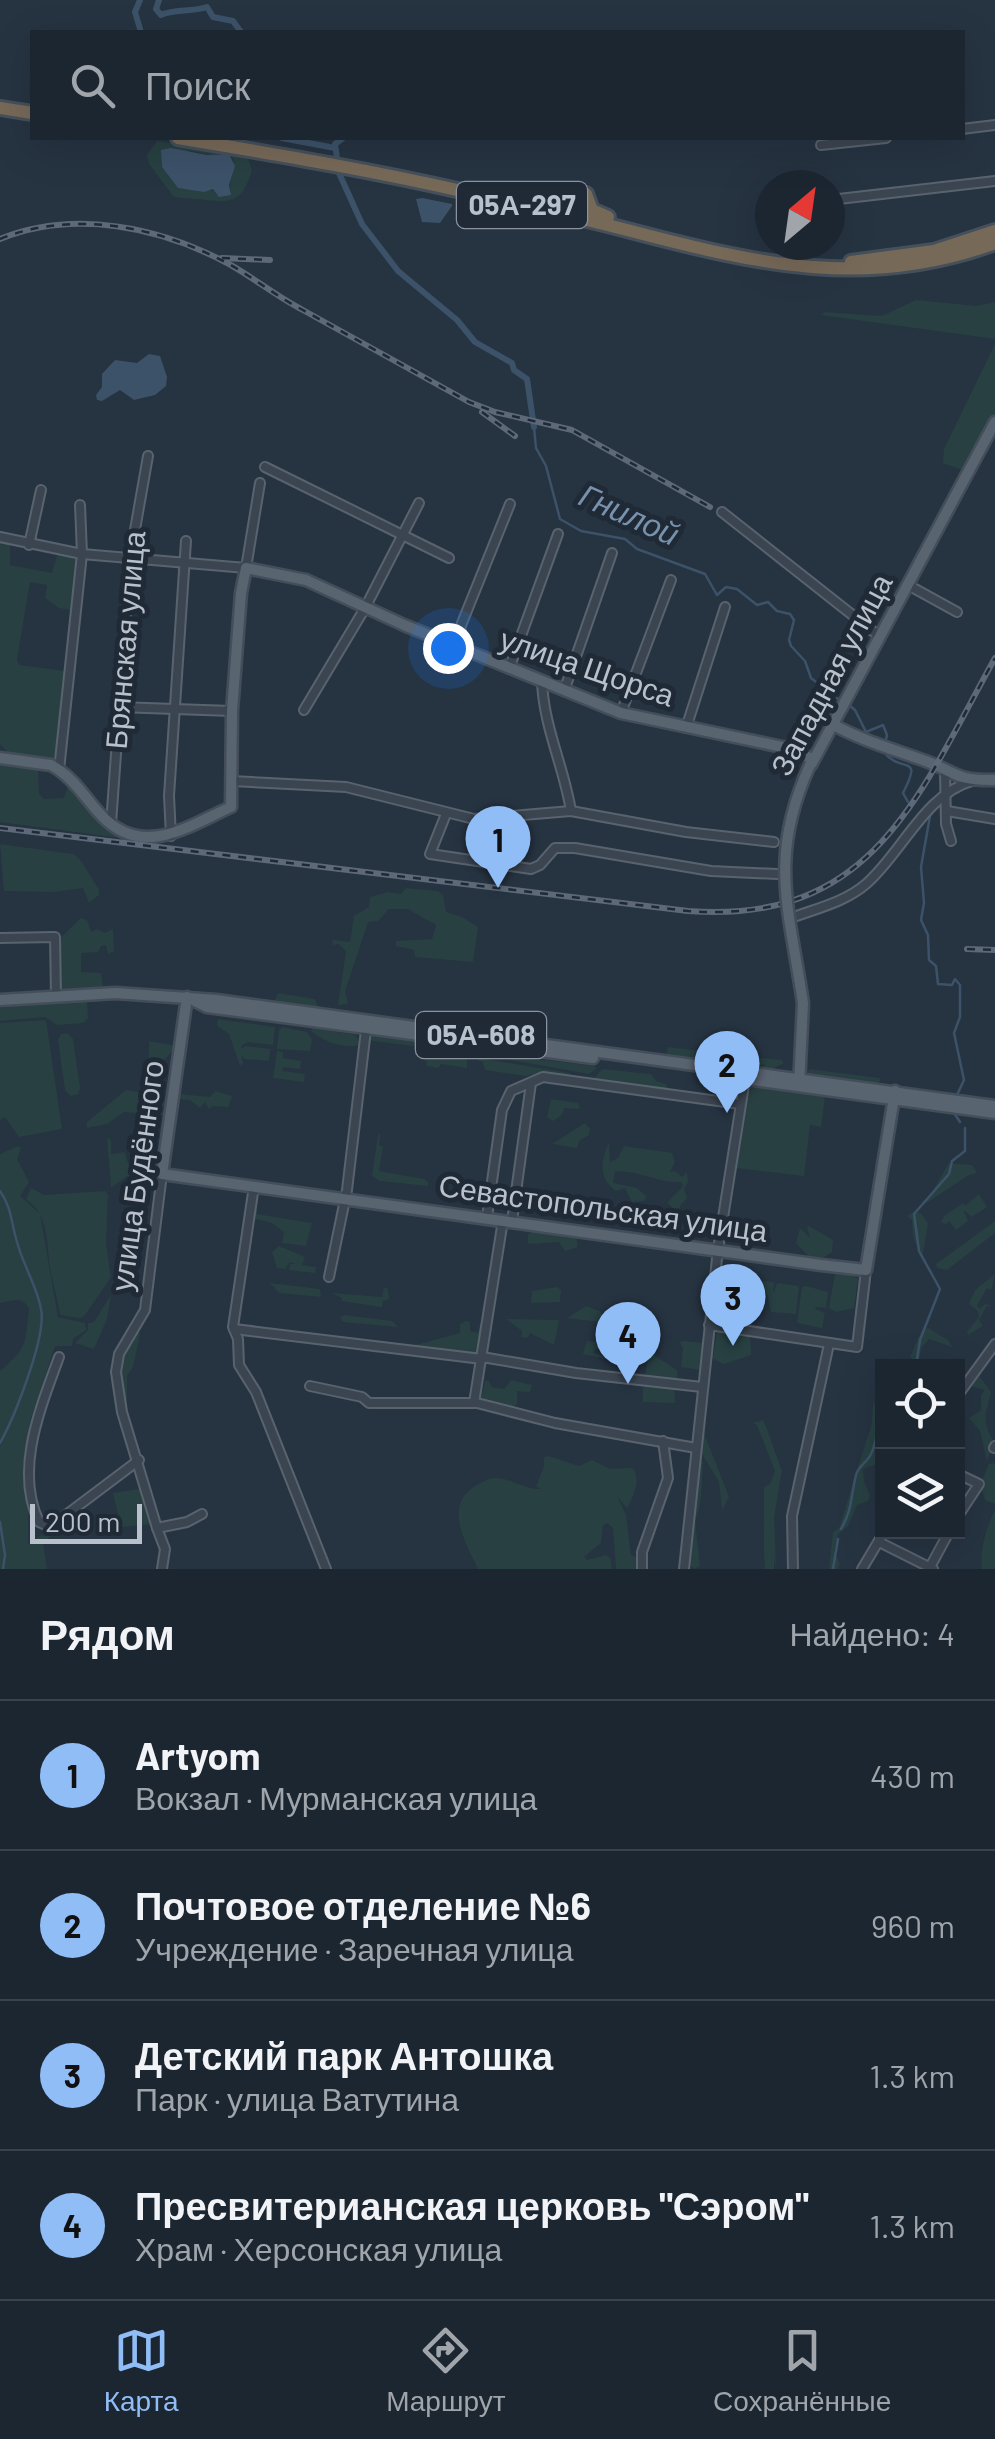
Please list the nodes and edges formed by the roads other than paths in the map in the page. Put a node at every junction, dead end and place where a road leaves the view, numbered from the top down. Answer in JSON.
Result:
{"nodes":[{"id":1,"x":0,"y":106,"type":"edge"},
{"id":2,"x":30,"y":111,"type":"edge"},
{"id":3,"x":995,"y":125,"type":"edge"},
{"id":4,"x":965,"y":129,"type":"edge"},
{"id":5,"x":191,"y":140,"type":"edge"},
{"id":6,"x":216,"y":140,"type":"edge"},
{"id":7,"x":867,"y":140,"type":"edge"},
{"id":8,"x":821,"y":145,"type":"dead end"},
{"id":9,"x":325,"y":160,"type":"junction"},
{"id":10,"x":349,"y":165,"type":"junction"},
{"id":11,"x":995,"y":181,"type":"edge"},
{"id":12,"x":845,"y":198,"type":"edge"},
{"id":13,"x":520,"y":199,"type":"junction"},
{"id":14,"x":639,"y":228,"type":"junction"},
{"id":15,"x":995,"y":231,"type":"edge"},
{"id":16,"x":690,"y":243,"type":"junction"},
{"id":17,"x":995,"y":243,"type":"edge"},
{"id":18,"x":995,"y":422,"type":"edge"},
{"id":19,"x":148,"y":456,"type":"dead end"},
{"id":20,"x":265,"y":467,"type":"dead end"},
{"id":21,"x":260,"y":483,"type":"dead end"},
{"id":22,"x":41,"y":490,"type":"dead end"},
{"id":23,"x":419,"y":503,"type":"dead end"},
{"id":24,"x":510,"y":504,"type":"dead end"},
{"id":25,"x":80,"y":505,"type":"dead end"},
{"id":26,"x":722,"y":512,"type":"dead end"},
{"id":27,"x":403,"y":534,"type":"junction"},
{"id":28,"x":558,"y":534,"type":"dead end"},
{"id":29,"x":0,"y":537,"type":"edge"},
{"id":30,"x":186,"y":540,"type":"dead end"},
{"id":31,"x":29,"y":545,"type":"junction"},
{"id":32,"x":612,"y":553,"type":"dead end"},
{"id":33,"x":82,"y":554,"type":"junction"},
{"id":34,"x":130,"y":558,"type":"junction"},
{"id":35,"x":449,"y":558,"type":"dead end"},
{"id":36,"x":184,"y":563,"type":"junction"},
{"id":37,"x":246,"y":568,"type":"junction"},
{"id":38,"x":671,"y":580,"type":"dead end"},
{"id":39,"x":908,"y":584,"type":"junction"},
{"id":40,"x":725,"y":607,"type":"dead end"},
{"id":41,"x":365,"y":608,"type":"junction"},
{"id":42,"x":958,"y":612,"type":"dead end"},
{"id":43,"x":880,"y":636,"type":"junction"},
{"id":44,"x":466,"y":651,"type":"junction"},
{"id":45,"x":509,"y":669,"type":"junction"},
{"id":46,"x":542,"y":682,"type":"junction"},
{"id":47,"x":564,"y":691,"type":"junction"},
{"id":48,"x":118,"y":707,"type":"junction"},
{"id":49,"x":174,"y":709,"type":"junction"},
{"id":50,"x":304,"y":710,"type":"dead end"},
{"id":51,"x":232,"y":711,"type":"junction"},
{"id":52,"x":620,"y":713,"type":"junction"},
{"id":53,"x":832,"y":724,"type":"junction"},
{"id":54,"x":686,"y":728,"type":"junction"},
{"id":55,"x":0,"y":758,"type":"edge"},
{"id":56,"x":812,"y":762,"type":"junction"},
{"id":57,"x":60,"y":770,"type":"junction"},
{"id":58,"x":945,"y":771,"type":"junction"},
{"id":59,"x":995,"y":780,"type":"edge"},
{"id":60,"x":972,"y":781,"type":"junction"},
{"id":61,"x":232,"y":782,"type":"junction"},
{"id":62,"x":947,"y":794,"type":"junction"},
{"id":63,"x":570,"y":811,"type":"junction"},
{"id":64,"x":947,"y":811,"type":"junction"},
{"id":65,"x":446,"y":814,"type":"junction"},
{"id":66,"x":995,"y":819,"type":"edge"},
{"id":67,"x":110,"y":824,"type":"junction"},
{"id":68,"x":171,"y":836,"type":"junction"},
{"id":69,"x":950,"y":840,"type":"dead end"},
{"id":70,"x":774,"y":842,"type":"dead end"},
{"id":71,"x":778,"y":874,"type":"dead end"},
{"id":72,"x":794,"y":917,"type":"dead end"},
{"id":73,"x":0,"y":938,"type":"edge"},
{"id":74,"x":56,"y":996,"type":"junction"},
{"id":75,"x":187,"y":998,"type":"junction"},
{"id":76,"x":0,"y":1000,"type":"edge"},
{"id":77,"x":366,"y":1030,"type":"junction"},
{"id":78,"x":746,"y":1076,"type":"junction"},
{"id":79,"x":531,"y":1082,"type":"junction"},
{"id":80,"x":799,"y":1084,"type":"junction"},
{"id":81,"x":894,"y":1096,"type":"junction"},
{"id":82,"x":740,"y":1104,"type":"junction"},
{"id":83,"x":995,"y":1110,"type":"edge"},
{"id":84,"x":162,"y":1174,"type":"junction"},
{"id":85,"x":254,"y":1186,"type":"junction"},
{"id":86,"x":344,"y":1199,"type":"junction"},
{"id":87,"x":488,"y":1217,"type":"junction"},
{"id":88,"x":507,"y":1220,"type":"junction"},
{"id":89,"x":718,"y":1249,"type":"junction"},
{"id":90,"x":866,"y":1270,"type":"junction"},
{"id":91,"x":328,"y":1277,"type":"dead end"},
{"id":92,"x":709,"y":1326,"type":"junction"},
{"id":93,"x":234,"y":1329,"type":"junction"},
{"id":94,"x":829,"y":1344,"type":"junction"},
{"id":95,"x":995,"y":1344,"type":"edge"},
{"id":96,"x":59,"y":1357,"type":"dead end"},
{"id":97,"x":482,"y":1358,"type":"junction"},
{"id":98,"x":983,"y":1363,"type":"junction"},
{"id":99,"x":994,"y":1368,"type":"edge"},
{"id":100,"x":310,"y":1386,"type":"dead end"},
{"id":101,"x":965,"y":1386,"type":"edge"},
{"id":102,"x":702,"y":1387,"type":"junction"},
{"id":103,"x":474,"y":1404,"type":"junction"},
{"id":104,"x":663,"y":1441,"type":"junction"},
{"id":105,"x":696,"y":1448,"type":"junction"},
{"id":106,"x":137,"y":1460,"type":"junction"},
{"id":107,"x":965,"y":1477,"type":"edge"},
{"id":108,"x":965,"y":1505,"type":"edge"},
{"id":109,"x":202,"y":1514,"type":"dead end"},
{"id":110,"x":157,"y":1528,"type":"junction"},
{"id":111,"x":880,"y":1539,"type":"edge"},
{"id":112,"x":946,"y":1539,"type":"edge"},
{"id":113,"x":878,"y":1542,"type":"junction"},
{"id":114,"x":931,"y":1568,"type":"edge"},
{"id":115,"x":162,"y":1569,"type":"edge"},
{"id":116,"x":326,"y":1569,"type":"edge"},
{"id":117,"x":642,"y":1569,"type":"edge"},
{"id":118,"x":684,"y":1569,"type":"edge"},
{"id":119,"x":793,"y":1569,"type":"edge"},
{"id":120,"x":862,"y":1569,"type":"edge"}],
"edges":[{"from":1,"to":2,"type":"highway"},
{"from":3,"to":4,"type":"street"},
{"from":5,"to":9,"type":"highway","number":"05А-297"},
{"from":6,"to":9,"type":"highway","number":"05А-297"},
{"from":7,"to":8,"type":"street"},
{"from":9,"to":10,"type":"highway","number":"05А-297"},
{"from":10,"to":13,"type":"highway","number":"05А-297"},
{"from":10,"to":16,"type":"highway","number":"05А-297"},
{"from":11,"to":12,"type":"street"},
{"from":13,"to":14,"type":"highway","number":"05А-297"},
{"from":13,"to":14,"type":"highway"},
{"from":14,"to":16,"type":"highway","number":"05А-297"},
{"from":15,"to":16,"type":"highway"},
{"from":16,"to":17,"type":"highway"},
{"from":18,"to":39,"type":"main road","name":"Западная улица"},
{"from":19,"to":34,"type":"street","name":"Брянская улица"},
{"from":20,"to":27,"type":"street"},
{"from":21,"to":37,"type":"street"},
{"from":22,"to":31,"type":"street"},
{"from":23,"to":27,"type":"street"},
{"from":24,"to":44,"type":"street"},
{"from":25,"to":33,"type":"street"},
{"from":26,"to":43,"type":"street"},
{"from":27,"to":35,"type":"street"},
{"from":27,"to":41,"type":"street"},
{"from":28,"to":45,"type":"street"},
{"from":29,"to":31,"type":"street","name":"улица Щорса"},
{"from":30,"to":36,"type":"street"},
{"from":31,"to":33,"type":"street","name":"улица Щорса"},
{"from":32,"to":47,"type":"street"},
{"from":33,"to":34,"type":"street","name":"улица Щорса"},
{"from":33,"to":57,"type":"street"},
{"from":34,"to":36,"type":"street","name":"улица Щорса"},
{"from":34,"to":48,"type":"street","name":"Брянская улица"},
{"from":36,"to":37,"type":"street","name":"улица Щорса"},
{"from":36,"to":49,"type":"street"},
{"from":37,"to":41,"type":"main road","name":"улица Щорса"},
{"from":37,"to":51,"type":"main road"},
{"from":38,"to":52,"type":"street"},
{"from":39,"to":42,"type":"street"},
{"from":39,"to":43,"type":"main road","name":"Западная улица"},
{"from":40,"to":54,"type":"street"},
{"from":41,"to":44,"type":"main road","name":"улица Щорса"},
{"from":41,"to":50,"type":"street"},
{"from":43,"to":53,"type":"main road","name":"Западная улица"},
{"from":44,"to":45,"type":"main road","name":"улица Щорса"},
{"from":45,"to":46,"type":"main road","name":"улица Щорса"},
{"from":46,"to":47,"type":"main road","name":"улица Щорса"},
{"from":46,"to":63,"type":"street"},
{"from":47,"to":52,"type":"main road","name":"улица Щорса"},
{"from":48,"to":49,"type":"street"},
{"from":48,"to":67,"type":"street","name":"Брянская улица"},
{"from":49,"to":51,"type":"street"},
{"from":49,"to":68,"type":"street"},
{"from":51,"to":61,"type":"main road"},
{"from":52,"to":54,"type":"main road","name":"улица Щорса"},
{"from":53,"to":56,"type":"main road","name":"Западная улица"},
{"from":53,"to":58,"type":"main road"},
{"from":54,"to":56,"type":"main road","name":"улица Щорса"},
{"from":55,"to":57,"type":"main road"},
{"from":56,"to":80,"type":"main road","name":"Западная улица","bridge":true},
{"from":57,"to":67,"type":"main road"},
{"from":58,"to":60,"type":"main road"},
{"from":58,"to":62,"type":"street"},
{"from":59,"to":60,"type":"main road"},
{"from":60,"to":62,"type":"street"},
{"from":61,"to":65,"type":"street"},
{"from":61,"to":68,"type":"main road"},
{"from":62,"to":64,"type":"street"},
{"from":62,"to":72,"type":"street"},
{"from":63,"to":65,"type":"street"},
{"from":63,"to":70,"type":"street"},
{"from":64,"to":66,"type":"street"},
{"from":64,"to":69,"type":"street"},
{"from":65,"to":71,"type":"street"},
{"from":67,"to":68,"type":"main road"},
{"from":73,"to":74,"type":"street"},
{"from":74,"to":75,"type":"main road","number":"05А-608"},
{"from":74,"to":76,"type":"main road","number":"05А-608"},
{"from":75,"to":77,"type":"main road","number":"05А-608"},
{"from":75,"to":78,"type":"main road","number":"05А-608"},
{"from":75,"to":84,"type":"main road","name":"улица Будённого"},
{"from":77,"to":78,"type":"main road","number":"05А-608"},
{"from":77,"to":86,"type":"street"},
{"from":78,"to":80,"type":"main road","number":"05А-608"},
{"from":78,"to":82,"type":"street"},
{"from":79,"to":82,"type":"street"},
{"from":79,"to":87,"type":"street"},
{"from":79,"to":88,"type":"street"},
{"from":80,"to":81,"type":"main road","number":"05А-608"},
{"from":81,"to":83,"type":"main road","number":"05А-608"},
{"from":81,"to":90,"type":"main road"},
{"from":82,"to":89,"type":"street"},
{"from":84,"to":85,"type":"main road","name":"Севастопольская улица"},
{"from":84,"to":106,"type":"street","name":"улица Будённого"},
{"from":85,"to":86,"type":"main road","name":"Севастопольская улица"},
{"from":85,"to":93,"type":"street"},
{"from":86,"to":87,"type":"main road","name":"Севастопольская улица"},
{"from":86,"to":91,"type":"street"},
{"from":87,"to":88,"type":"main road","name":"Севастопольская улица"},
{"from":88,"to":89,"type":"main road","name":"Севастопольская улица"},
{"from":88,"to":97,"type":"street"},
{"from":89,"to":90,"type":"main road","name":"Севастопольская улица"},
{"from":89,"to":92,"type":"street"},
{"from":90,"to":94,"type":"street"},
{"from":92,"to":94,"type":"street"},
{"from":92,"to":102,"type":"street"},
{"from":93,"to":97,"type":"street"},
{"from":93,"to":116,"type":"street"},
{"from":94,"to":119,"type":"street"},
{"from":95,"to":98,"type":"street"},
{"from":96,"to":106,"type":"street"},
{"from":97,"to":102,"type":"street"},
{"from":97,"to":103,"type":"street"},
{"from":98,"to":99,"type":"street"},
{"from":98,"to":101,"type":"street"},
{"from":100,"to":103,"type":"street"},
{"from":102,"to":105,"type":"street"},
{"from":103,"to":104,"type":"street"},
{"from":104,"to":105,"type":"street"},
{"from":104,"to":117,"type":"street"},
{"from":105,"to":118,"type":"street"},
{"from":106,"to":110,"type":"street","name":"улица Будённого"},
{"from":107,"to":108,"type":"street"},
{"from":109,"to":110,"type":"street"},
{"from":110,"to":115,"type":"street","name":"улица Будённого"},
{"from":111,"to":113,"type":"street"},
{"from":112,"to":114,"type":"street"},
{"from":113,"to":114,"type":"street"},
{"from":113,"to":120,"type":"street"}]}
